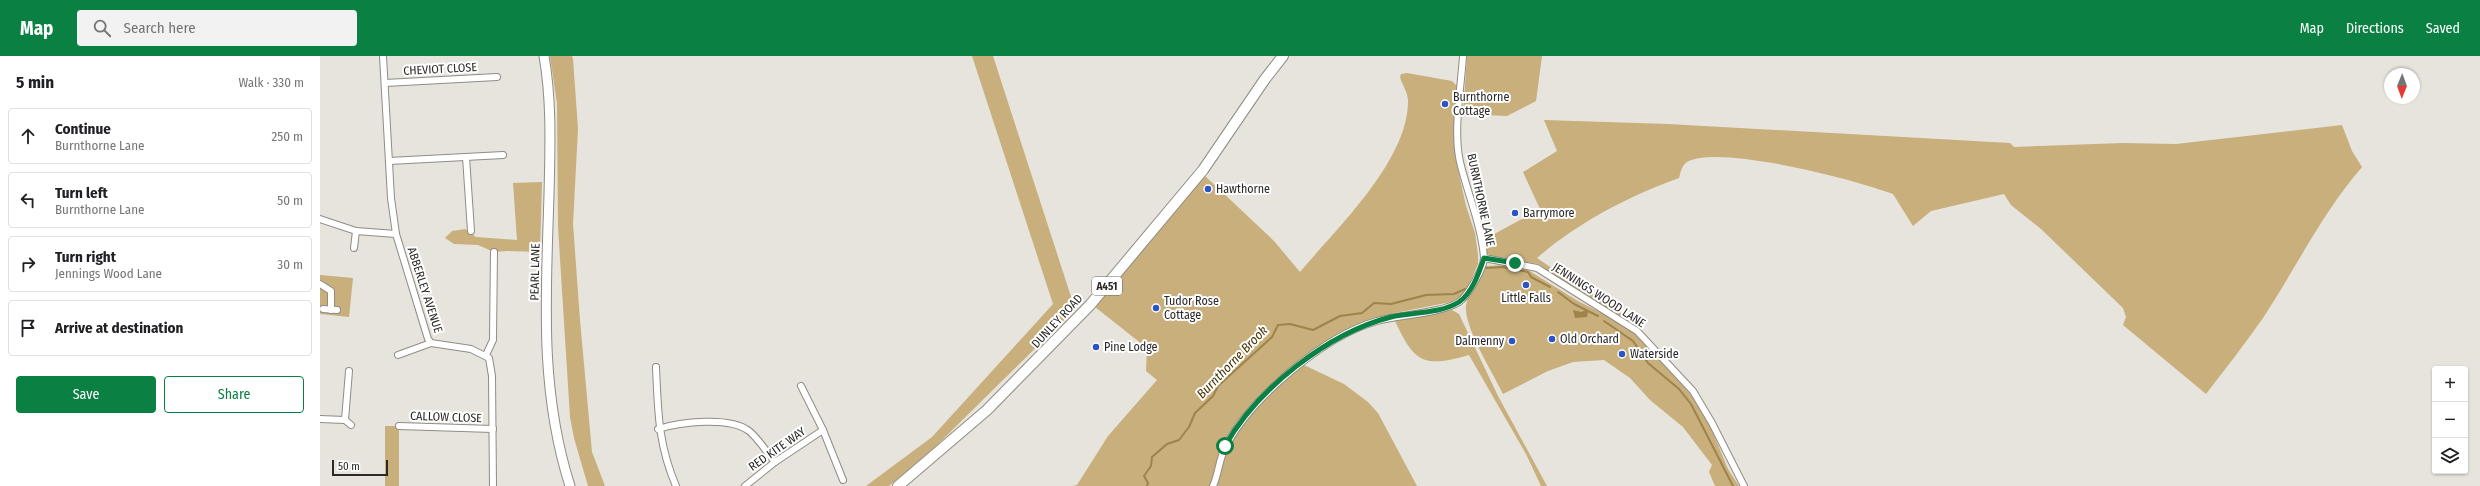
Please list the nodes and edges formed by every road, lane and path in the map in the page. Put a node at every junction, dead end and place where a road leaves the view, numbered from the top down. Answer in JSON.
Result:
{"nodes":[{"id":1,"x":384,"y":56,"type":"edge"},
{"id":2,"x":544,"y":56,"type":"edge"},
{"id":3,"x":1283,"y":56,"type":"edge"},
{"id":4,"x":1463,"y":56,"type":"edge"},
{"id":5,"x":497,"y":77,"type":"dead end"},
{"id":6,"x":385,"y":83,"type":"junction"},
{"id":7,"x":503,"y":155,"type":"dead end"},
{"id":8,"x":466,"y":157,"type":"junction"},
{"id":9,"x":389,"y":161,"type":"junction"},
{"id":10,"x":320,"y":219,"type":"edge"},
{"id":11,"x":356,"y":230,"type":"junction"},
{"id":12,"x":471,"y":231,"type":"dead end"},
{"id":13,"x":396,"y":234,"type":"junction"},
{"id":14,"x":354,"y":248,"type":"dead end"},
{"id":15,"x":494,"y":252,"type":"dead end"},
{"id":16,"x":1484,"y":258,"type":"junction"},
{"id":17,"x":320,"y":284,"type":"edge"},
{"id":18,"x":323,"y":309,"type":"dead end"},
{"id":19,"x":431,"y":343,"type":"junction"},
{"id":20,"x":398,"y":355,"type":"dead end"},
{"id":21,"x":486,"y":355,"type":"junction"},
{"id":22,"x":656,"y":367,"type":"dead end"},
{"id":23,"x":350,"y":371,"type":"dead end"},
{"id":24,"x":801,"y":386,"type":"dead end"},
{"id":25,"x":320,"y":419,"type":"edge"},
{"id":26,"x":345,"y":420,"type":"junction"},
{"id":27,"x":352,"y":424,"type":"dead end"},
{"id":28,"x":399,"y":426,"type":"dead end"},
{"id":29,"x":493,"y":429,"type":"junction"},
{"id":30,"x":658,"y":429,"type":"junction"},
{"id":31,"x":823,"y":430,"type":"junction"},
{"id":32,"x":775,"y":462,"type":"junction"},
{"id":33,"x":843,"y":480,"type":"dead end"},
{"id":34,"x":494,"y":486,"type":"edge"},
{"id":35,"x":570,"y":486,"type":"edge"},
{"id":36,"x":676,"y":486,"type":"edge"},
{"id":37,"x":745,"y":486,"type":"edge"},
{"id":38,"x":898,"y":486,"type":"edge"},
{"id":39,"x":1213,"y":486,"type":"edge"},
{"id":40,"x":1744,"y":486,"type":"edge"}],
"edges":[{"from":1,"to":6,"type":"street","name":"ABBERLEY AVENUE"},
{"from":2,"to":35,"type":"main road","name":"PEARL LANE"},
{"from":3,"to":38,"type":"main road","name":"DUNLEY ROAD","number":"A451"},
{"from":4,"to":16,"type":"street","name":"BURNTHORNE LANE"},
{"from":5,"to":6,"type":"street","name":"CHEVIOT CLOSE"},
{"from":6,"to":9,"type":"street","name":"ABBERLEY AVENUE"},
{"from":7,"to":8,"type":"street"},
{"from":8,"to":9,"type":"street"},
{"from":8,"to":12,"type":"street"},
{"from":9,"to":13,"type":"street","name":"ABBERLEY AVENUE"},
{"from":10,"to":11,"type":"street"},
{"from":11,"to":13,"type":"street"},
{"from":11,"to":14,"type":"street"},
{"from":13,"to":19,"type":"street","name":"ABBERLEY AVENUE"},
{"from":15,"to":21,"type":"street"},
{"from":16,"to":39,"type":"street","name":"BURNTHORNE LANE"},
{"from":16,"to":40,"type":"street","name":"JENNINGS WOOD LANE"},
{"from":17,"to":18,"type":"street"},
{"from":19,"to":20,"type":"street"},
{"from":19,"to":21,"type":"street","name":"ABBERLEY AVENUE"},
{"from":21,"to":29,"type":"street"},
{"from":22,"to":30,"type":"street"},
{"from":23,"to":26,"type":"street"},
{"from":24,"to":31,"type":"street"},
{"from":25,"to":26,"type":"street"},
{"from":26,"to":27,"type":"street"},
{"from":28,"to":29,"type":"street","name":"CALLOW CLOSE"},
{"from":29,"to":34,"type":"street"},
{"from":30,"to":32,"type":"street"},
{"from":30,"to":36,"type":"street"},
{"from":31,"to":32,"type":"street","name":"RED KITE WAY"},
{"from":31,"to":33,"type":"street"},
{"from":32,"to":37,"type":"street","name":"RED KITE WAY"}]}
